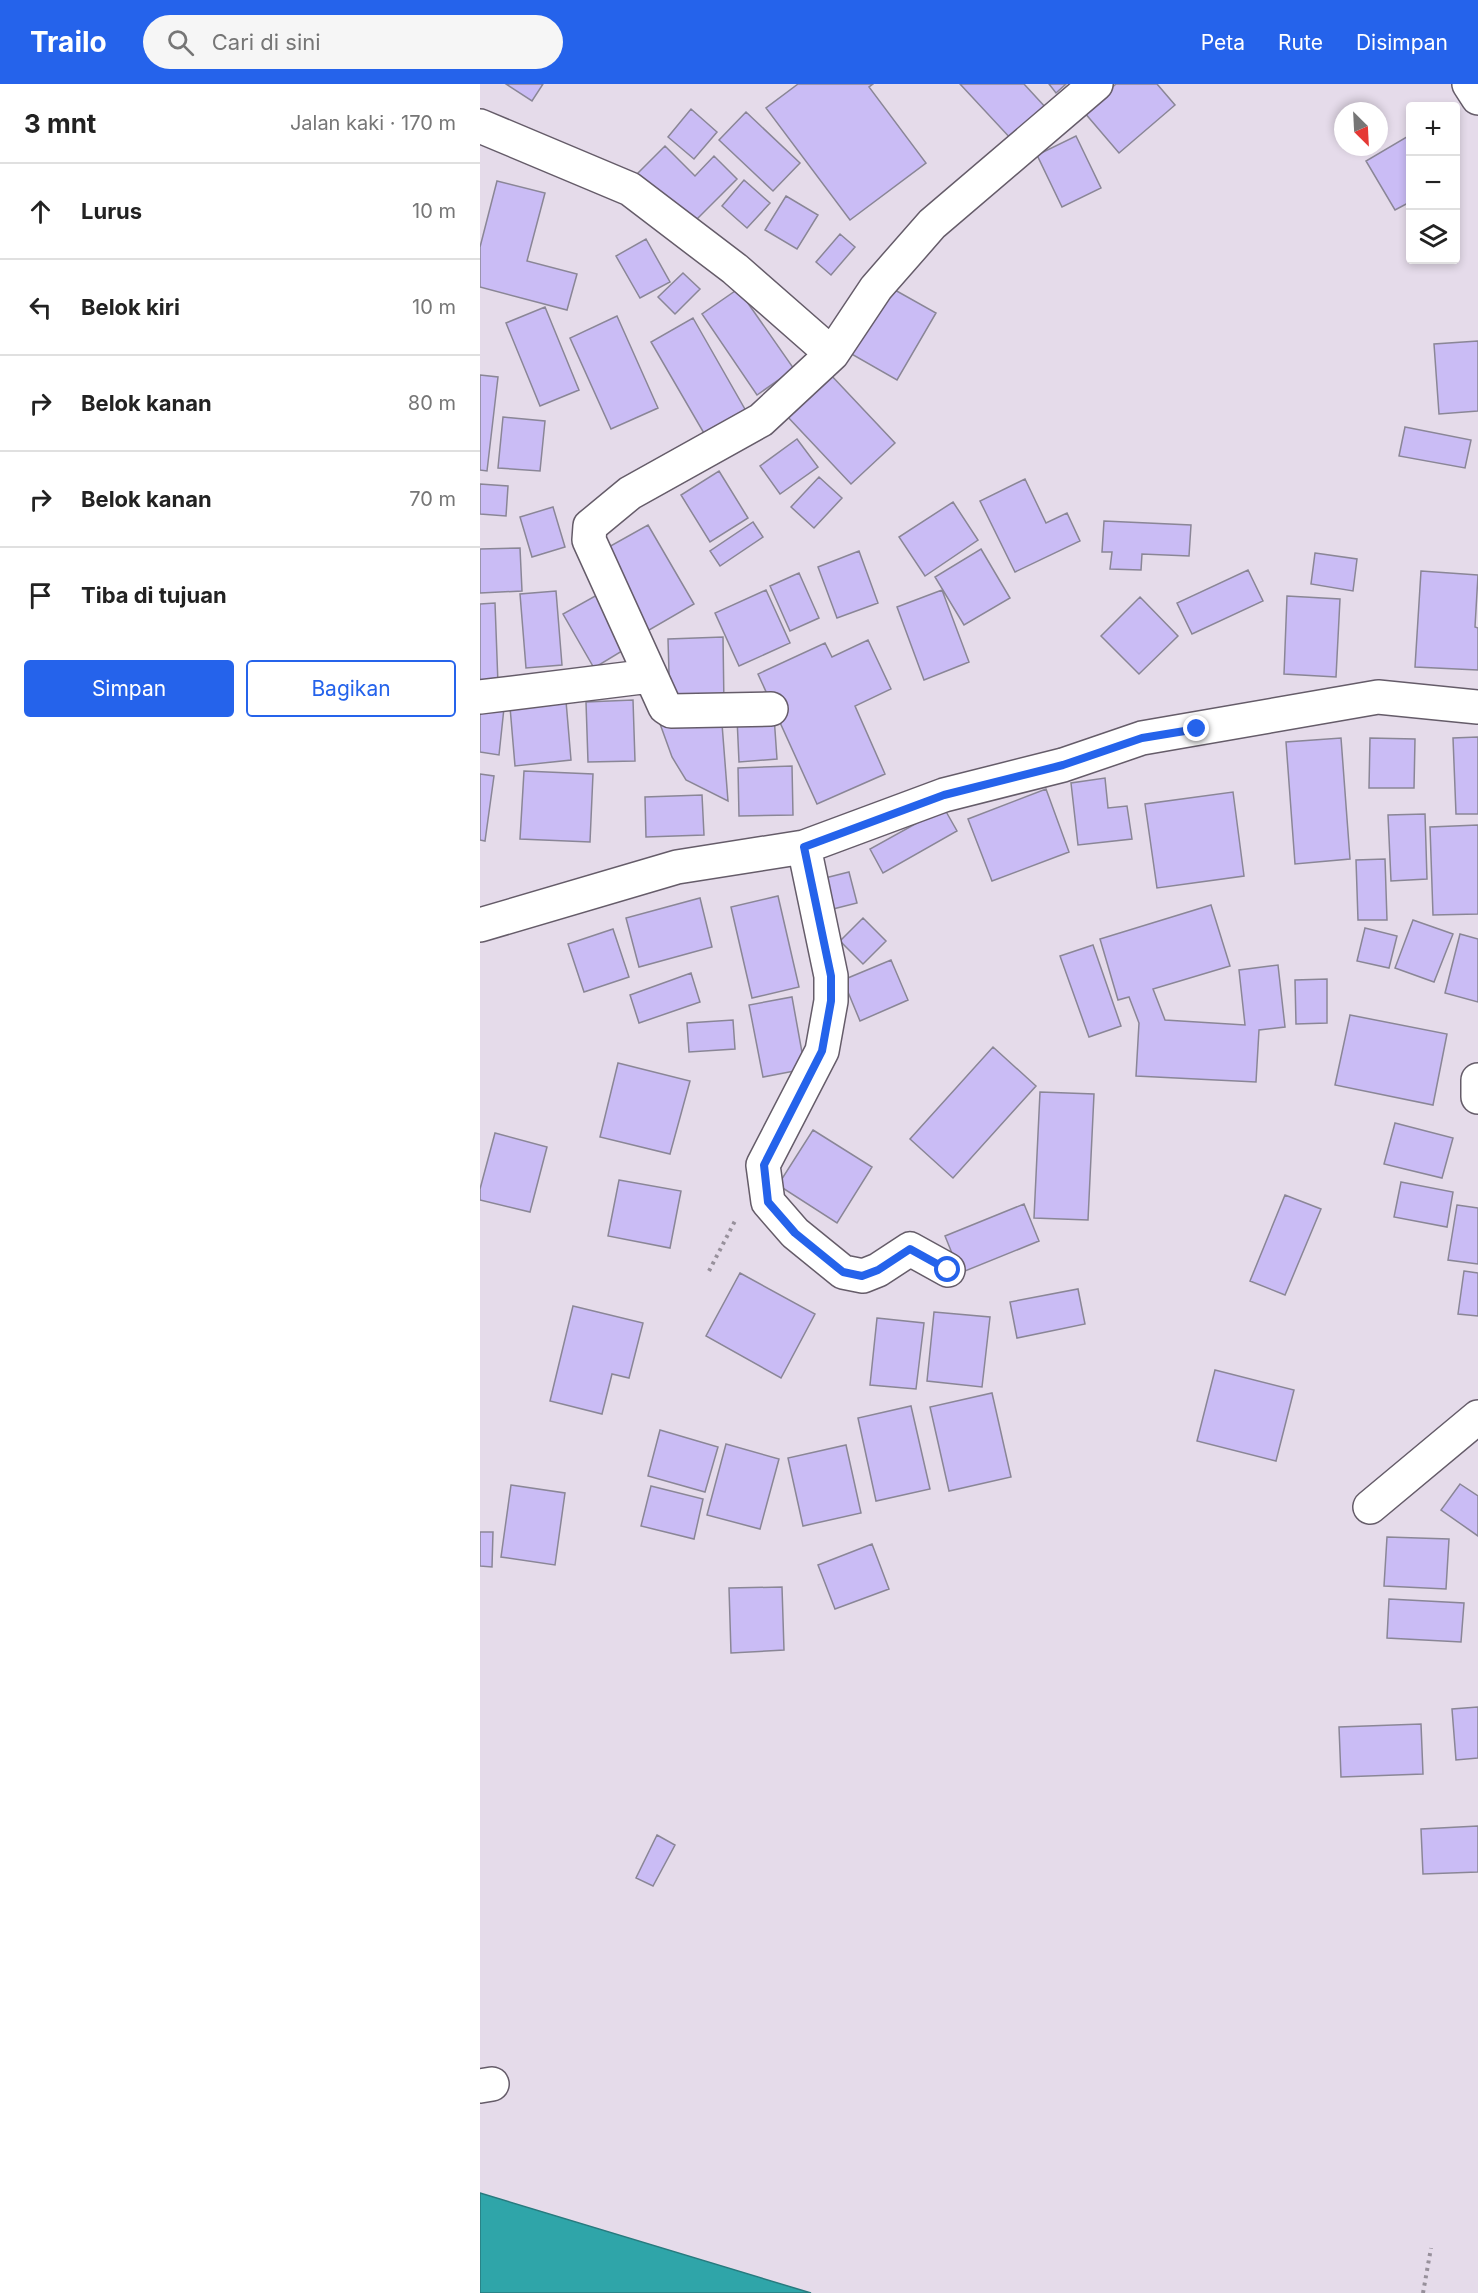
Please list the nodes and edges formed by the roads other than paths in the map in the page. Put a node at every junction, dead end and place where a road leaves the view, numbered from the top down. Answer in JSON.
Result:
{"nodes":[{"id":1,"x":1096,"y":84,"type":"edge"},
{"id":2,"x":1469,"y":84,"type":"edge"},
{"id":3,"x":1478,"y":98,"type":"edge"},
{"id":4,"x":480,"y":126,"type":"edge"},
{"id":5,"x":832,"y":354,"type":"junction"},
{"id":6,"x":650,"y":676,"type":"junction"},
{"id":7,"x":480,"y":697,"type":"edge"},
{"id":8,"x":1478,"y":707,"type":"edge"},
{"id":9,"x":771,"y":710,"type":"dead end"},
{"id":10,"x":804,"y":847,"type":"junction"},
{"id":11,"x":480,"y":925,"type":"edge"},
{"id":12,"x":1478,"y":1080,"type":"edge"},
{"id":13,"x":1478,"y":1097,"type":"edge"},
{"id":14,"x":948,"y":1270,"type":"dead end"},
{"id":15,"x":1478,"y":1417,"type":"edge"},
{"id":16,"x":1370,"y":1507,"type":"dead end"}],
"edges":[{"from":1,"to":5,"type":"street"},
{"from":2,"to":3,"type":"street"},
{"from":4,"to":5,"type":"street"},
{"from":5,"to":6,"type":"street"},
{"from":6,"to":7,"type":"street"},
{"from":6,"to":9,"type":"street"},
{"from":8,"to":10,"type":"street"},
{"from":10,"to":11,"type":"street"},
{"from":10,"to":14,"type":"street"},
{"from":12,"to":13,"type":"street"},
{"from":15,"to":16,"type":"street"}]}
